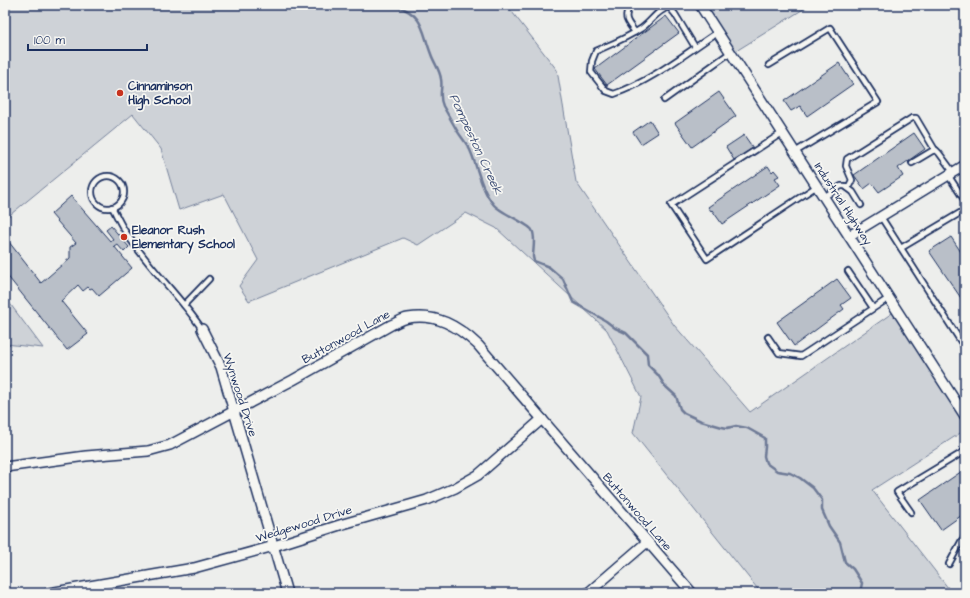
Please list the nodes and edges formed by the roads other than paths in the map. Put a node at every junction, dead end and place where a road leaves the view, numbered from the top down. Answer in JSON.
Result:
{"nodes":[{"id":1,"x":630,"y":5,"type":"edge"},
{"id":2,"x":700,"y":5,"type":"edge"},
{"id":3,"x":635,"y":32,"type":"junction"},
{"id":4,"x":718,"y":32,"type":"junction"},
{"id":5,"x":695,"y":47,"type":"junction"},
{"id":6,"x":731,"y":52,"type":"junction"},
{"id":7,"x":769,"y":65,"type":"dead end"},
{"id":8,"x":664,"y":100,"type":"dead end"},
{"id":9,"x":782,"y":133,"type":"junction"},
{"id":10,"x":935,"y":150,"type":"junction"},
{"id":11,"x":795,"y":152,"type":"junction"},
{"id":12,"x":912,"y":163,"type":"dead end"},
{"id":13,"x":965,"y":165,"type":"edge"},
{"id":14,"x":950,"y":174,"type":"junction"},
{"id":15,"x":817,"y":186,"type":"junction"},
{"id":16,"x":848,"y":188,"type":"junction"},
{"id":17,"x":824,"y":197,"type":"junction"},
{"id":18,"x":965,"y":201,"type":"edge"},
{"id":19,"x":861,"y":204,"type":"dead end"},
{"id":20,"x":112,"y":207,"type":"junction"},
{"id":21,"x":965,"y":210,"type":"edge"},
{"id":22,"x":881,"y":217,"type":"junction"},
{"id":23,"x":849,"y":236,"type":"junction"},
{"id":24,"x":901,"y":248,"type":"junction"},
{"id":25,"x":848,"y":271,"type":"dead end"},
{"id":26,"x":209,"y":278,"type":"dead end"},
{"id":27,"x":889,"y":298,"type":"junction"},
{"id":28,"x":184,"y":304,"type":"junction"},
{"id":29,"x":873,"y":308,"type":"junction"},
{"id":30,"x":202,"y":329,"type":"joint"},
{"id":31,"x":768,"y":337,"type":"dead end"},
{"id":32,"x":965,"y":348,"type":"edge"},
{"id":33,"x":233,"y":410,"type":"junction"},
{"id":34,"x":965,"y":416,"type":"edge"},
{"id":35,"x":542,"y":419,"type":"junction"},
{"id":36,"x":965,"y":451,"type":"edge"},
{"id":37,"x":5,"y":467,"type":"edge"},
{"id":38,"x":911,"y":512,"type":"dead end"},
{"id":39,"x":965,"y":537,"type":"edge"},
{"id":40,"x":647,"y":542,"type":"junction"},
{"id":41,"x":274,"y":546,"type":"junction"},
{"id":42,"x":949,"y":564,"type":"dead end"},
{"id":43,"x":49,"y":593,"type":"edge"},
{"id":44,"x":287,"y":593,"type":"edge"},
{"id":45,"x":588,"y":593,"type":"edge"},
{"id":46,"x":692,"y":593,"type":"edge"}],
"edges":[{"from":1,"to":3,"type":"lane"},
{"from":2,"to":4,"type":"street","name":"Industrial Highway"},
{"from":3,"to":5,"type":"lane"},
{"from":3,"to":5,"type":"lane"},
{"from":4,"to":5,"type":"lane"},
{"from":4,"to":6,"type":"street","name":"Industrial Highway"},
{"from":6,"to":8,"type":"lane"},
{"from":6,"to":9,"type":"street","name":"Industrial Highway"},
{"from":7,"to":11,"type":"lane"},
{"from":9,"to":11,"type":"street","name":"Industrial Highway"},
{"from":9,"to":15,"type":"lane"},
{"from":10,"to":12,"type":"lane"},
{"from":10,"to":14,"type":"lane"},
{"from":10,"to":16,"type":"lane"},
{"from":11,"to":15,"type":"street","name":"Industrial Highway"},
{"from":13,"to":14,"type":"street"},
{"from":14,"to":18,"type":"lane"},
{"from":14,"to":22,"type":"street"},
{"from":15,"to":17,"type":"street","name":"Industrial Highway"},
{"from":16,"to":17,"type":"lane"},
{"from":16,"to":19,"type":"lane"},
{"from":17,"to":23,"type":"street","name":"Industrial Highway"},
{"from":20,"to":20,"type":"lane"},
{"from":20,"to":28,"type":"lane","name":"Wynwood Drive"},
{"from":21,"to":24,"type":"lane"},
{"from":22,"to":23,"type":"street"},
{"from":22,"to":24,"type":"lane"},
{"from":23,"to":27,"type":"street","name":"Industrial Highway"},
{"from":24,"to":32,"type":"lane"},
{"from":25,"to":29,"type":"lane"},
{"from":26,"to":28,"type":"lane"},
{"from":27,"to":29,"type":"lane"},
{"from":27,"to":34,"type":"street","name":"Industrial Highway"},
{"from":28,"to":30,"type":"lane","name":"Wynwood Drive"},
{"from":29,"to":31,"type":"lane"},
{"from":30,"to":33,"type":"street","name":"Wynwood Drive"},
{"from":33,"to":35,"type":"street","name":"Buttonwood Lane"},
{"from":33,"to":37,"type":"street","name":"Buttonwood Lane"},
{"from":33,"to":41,"type":"street","name":"Wynwood Drive"},
{"from":35,"to":40,"type":"street","name":"Buttonwood Lane"},
{"from":35,"to":41,"type":"street","name":"Wedgewood Drive"},
{"from":36,"to":38,"type":"lane"},
{"from":39,"to":42,"type":"lane"},
{"from":40,"to":45,"type":"street"},
{"from":40,"to":46,"type":"street","name":"Buttonwood Lane"},
{"from":41,"to":43,"type":"street","name":"Wedgewood Drive"},
{"from":41,"to":44,"type":"street","name":"Wynwood Drive"}]}
